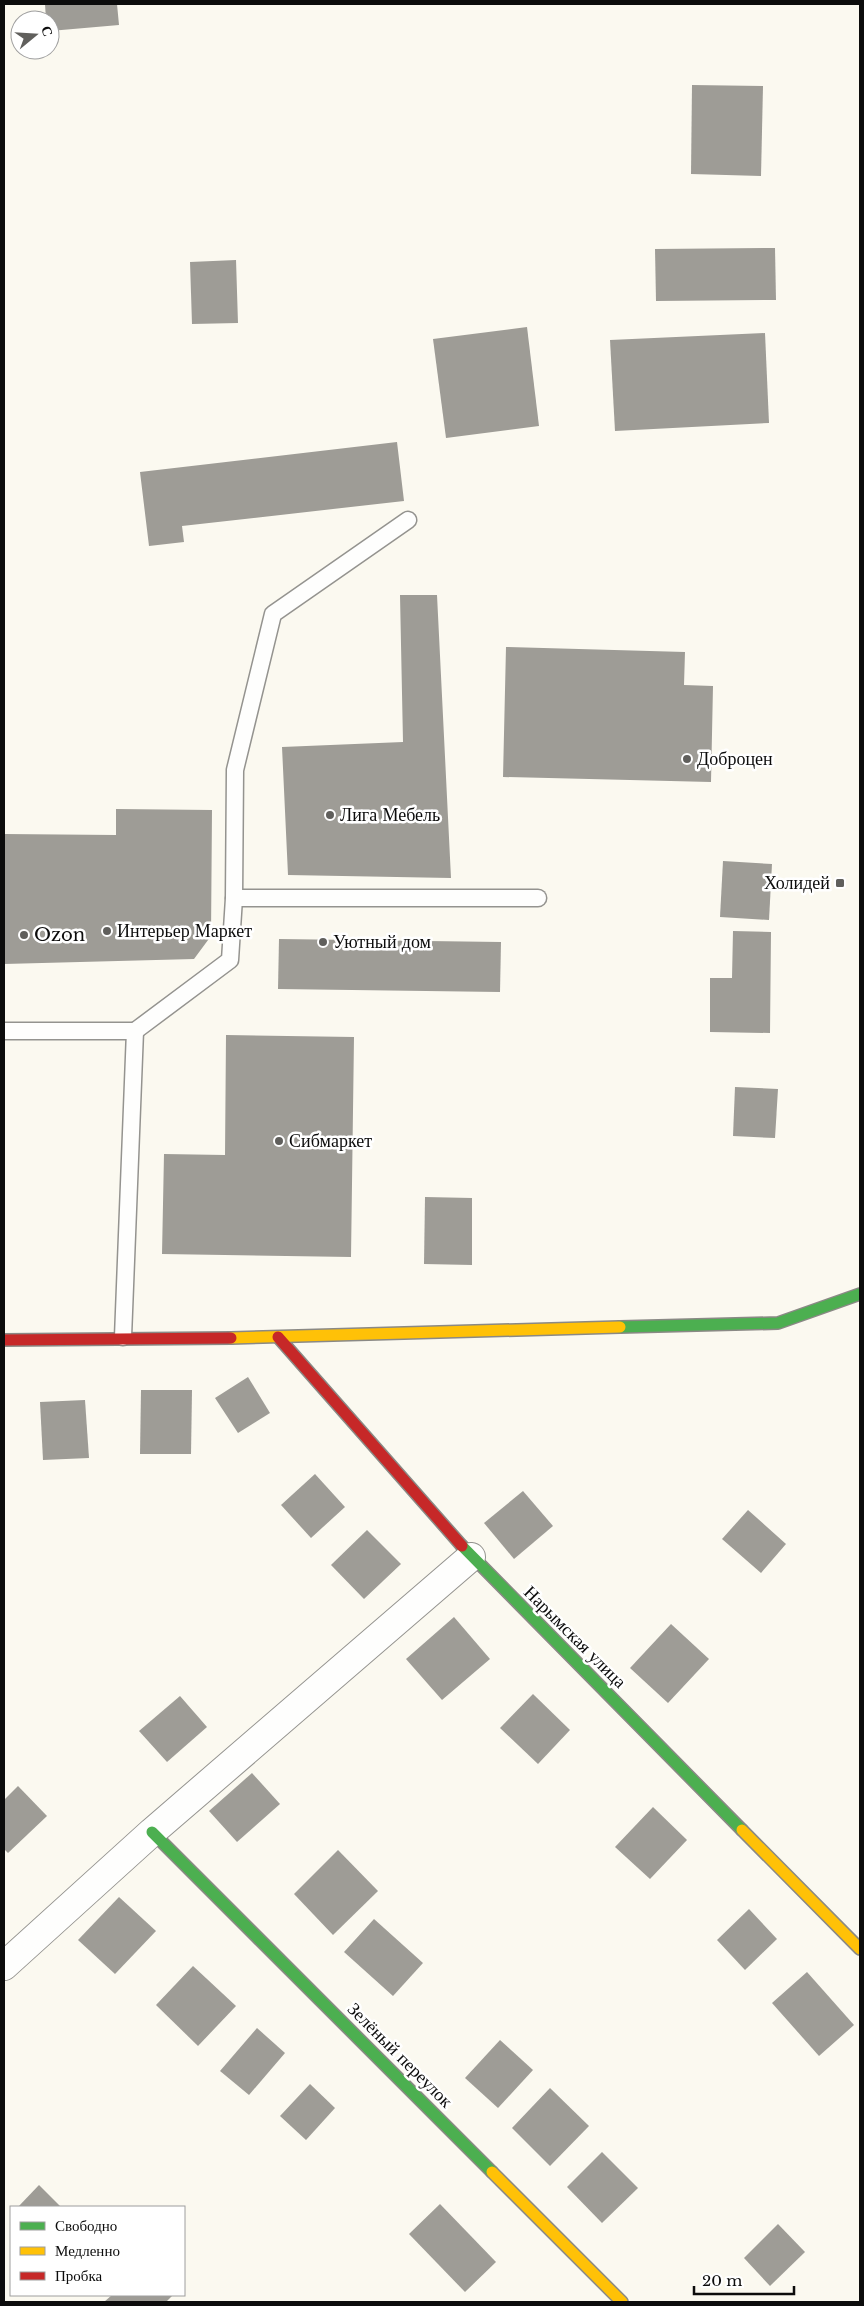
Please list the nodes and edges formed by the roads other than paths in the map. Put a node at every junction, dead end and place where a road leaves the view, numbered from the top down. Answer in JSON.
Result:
{"nodes":[{"id":1,"x":408,"y":520,"type":"dead end"},
{"id":2,"x":234,"y":898,"type":"junction"},
{"id":3,"x":538,"y":898,"type":"dead end"},
{"id":4,"x":4,"y":1031,"type":"edge"},
{"id":5,"x":135,"y":1031,"type":"junction"},
{"id":6,"x":860,"y":1294,"type":"edge"},
{"id":7,"x":123,"y":1337,"type":"junction"},
{"id":8,"x":278,"y":1337,"type":"junction"},
{"id":9,"x":4,"y":1340,"type":"edge"},
{"id":10,"x":471,"y":1557,"type":"junction"},
{"id":11,"x":152,"y":1832,"type":"junction"},
{"id":12,"x":860,"y":1949,"type":"edge"},
{"id":13,"x":4,"y":1966,"type":"edge"},
{"id":14,"x":622,"y":2302,"type":"edge"}],
"edges":[{"from":1,"to":2,"type":"lane"},
{"from":2,"to":3,"type":"lane"},
{"from":2,"to":5,"type":"lane"},
{"from":4,"to":5,"type":"lane"},
{"from":5,"to":7,"type":"lane"},
{"from":6,"to":8,"type":"street"},
{"from":7,"to":8,"type":"street"},
{"from":7,"to":9,"type":"street"},
{"from":8,"to":10,"type":"street","name":"Нарымская улица"},
{"from":10,"to":11,"type":"street"},
{"from":10,"to":12,"type":"street","name":"Нарымская улица"},
{"from":11,"to":13,"type":"street"},
{"from":11,"to":14,"type":"street","name":"Зелёный переулок"}]}
